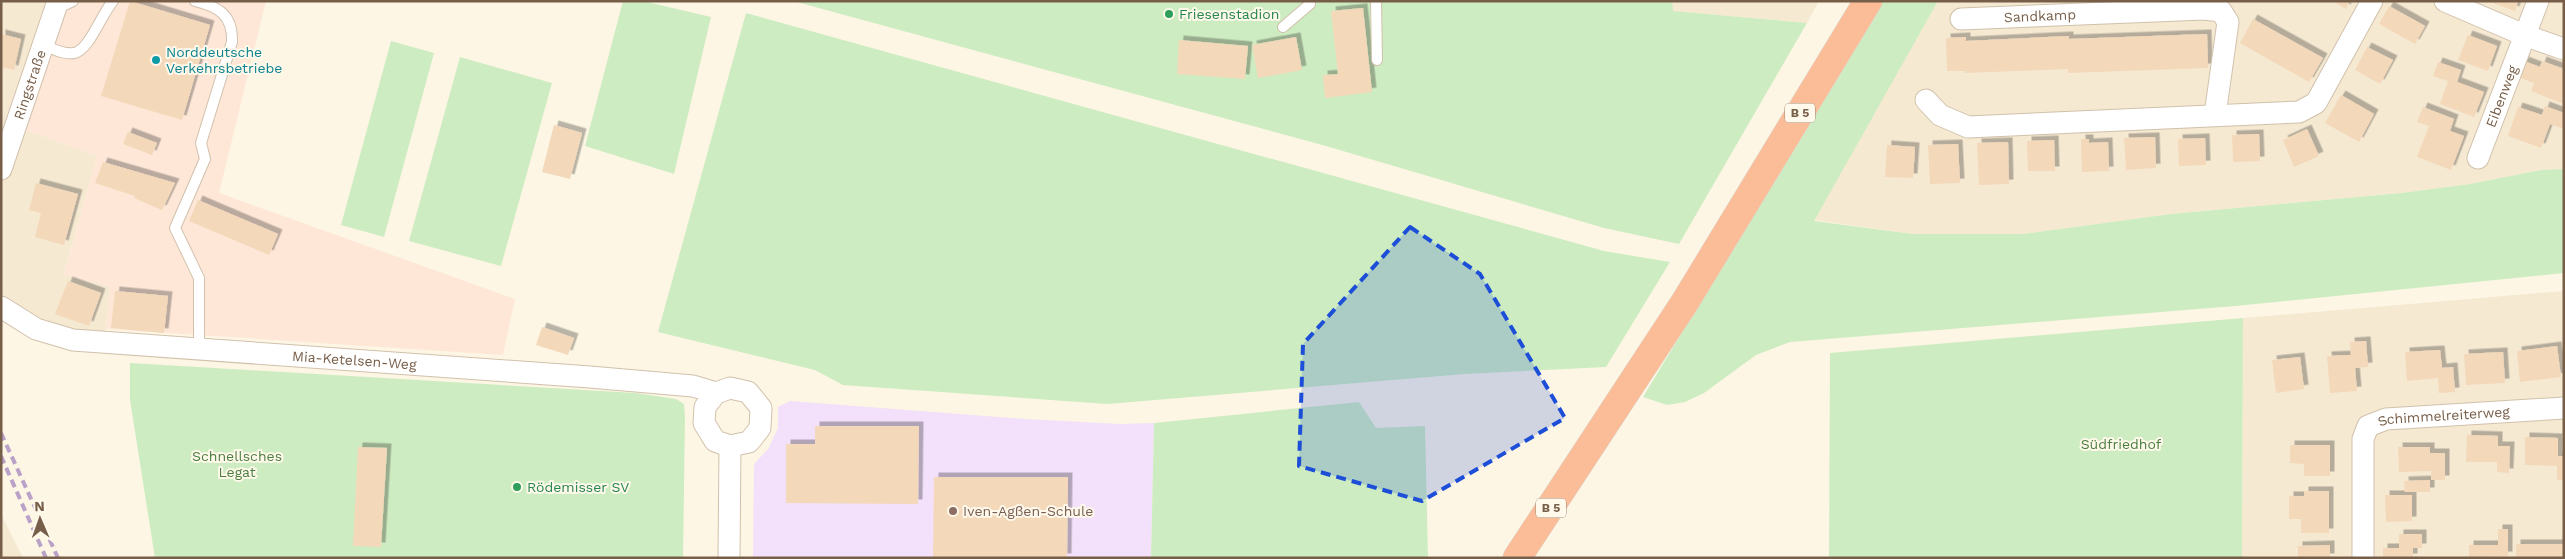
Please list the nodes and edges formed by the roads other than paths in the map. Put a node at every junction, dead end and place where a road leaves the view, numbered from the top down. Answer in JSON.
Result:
{"nodes":[{"id":1,"x":113,"y":1,"type":"edge"},
{"id":2,"x":195,"y":1,"type":"edge"},
{"id":3,"x":1376,"y":1,"type":"edge"},
{"id":4,"x":1868,"y":1,"type":"edge"},
{"id":5,"x":2372,"y":1,"type":"edge"},
{"id":6,"x":2445,"y":1,"type":"edge"},
{"id":7,"x":2538,"y":1,"type":"edge"},
{"id":8,"x":1311,"y":2,"type":"edge"},
{"id":9,"x":62,"y":4,"type":"edge"},
{"id":10,"x":1961,"y":19,"type":"dead end"},
{"id":11,"x":1283,"y":27,"type":"dead end"},
{"id":12,"x":2524,"y":35,"type":"junction"},
{"id":13,"x":44,"y":45,"type":"junction"},
{"id":14,"x":2564,"y":49,"type":"edge"},
{"id":15,"x":1378,"y":60,"type":"dead end"},
{"id":16,"x":1926,"y":100,"type":"dead end"},
{"id":17,"x":2215,"y":115,"type":"junction"},
{"id":18,"x":2478,"y":158,"type":"dead end"},
{"id":19,"x":1,"y":169,"type":"edge"},
{"id":20,"x":1,"y":307,"type":"edge"},
{"id":21,"x":199,"y":349,"type":"junction"},
{"id":22,"x":716,"y":393,"type":"junction"},
{"id":23,"x":2564,"y":408,"type":"edge"},
{"id":24,"x":730,"y":446,"type":"junction"},
{"id":25,"x":729,"y":558,"type":"edge"},
{"id":26,"x":1518,"y":558,"type":"edge"},
{"id":27,"x":2363,"y":558,"type":"edge"}],
"edges":[{"from":1,"to":13,"type":"lane"},
{"from":2,"to":21,"type":"lane"},
{"from":3,"to":15,"type":"lane"},
{"from":4,"to":26,"type":"highway","number":"B 5"},
{"from":5,"to":17,"type":"street"},
{"from":6,"to":12,"type":"street"},
{"from":7,"to":12,"type":"street","name":"Eibenweg"},
{"from":8,"to":11,"type":"lane"},
{"from":9,"to":13,"type":"street","name":"Ringstraße"},
{"from":10,"to":17,"type":"street","name":"Sandkamp"},
{"from":12,"to":14,"type":"street"},
{"from":12,"to":18,"type":"street","name":"Eibenweg"},
{"from":13,"to":19,"type":"street","name":"Ringstraße"},
{"from":16,"to":17,"type":"street"},
{"from":20,"to":21,"type":"street","name":"Mia-Ketelsen-Weg"},
{"from":21,"to":22,"type":"street","name":"Mia-Ketelsen-Weg"},
{"from":22,"to":24,"type":"street"},
{"from":22,"to":24,"type":"street","name":"Mia-Ketelsen-Weg"},
{"from":23,"to":27,"type":"street","name":"Schimmelreiterweg"},
{"from":24,"to":25,"type":"street"}]}
